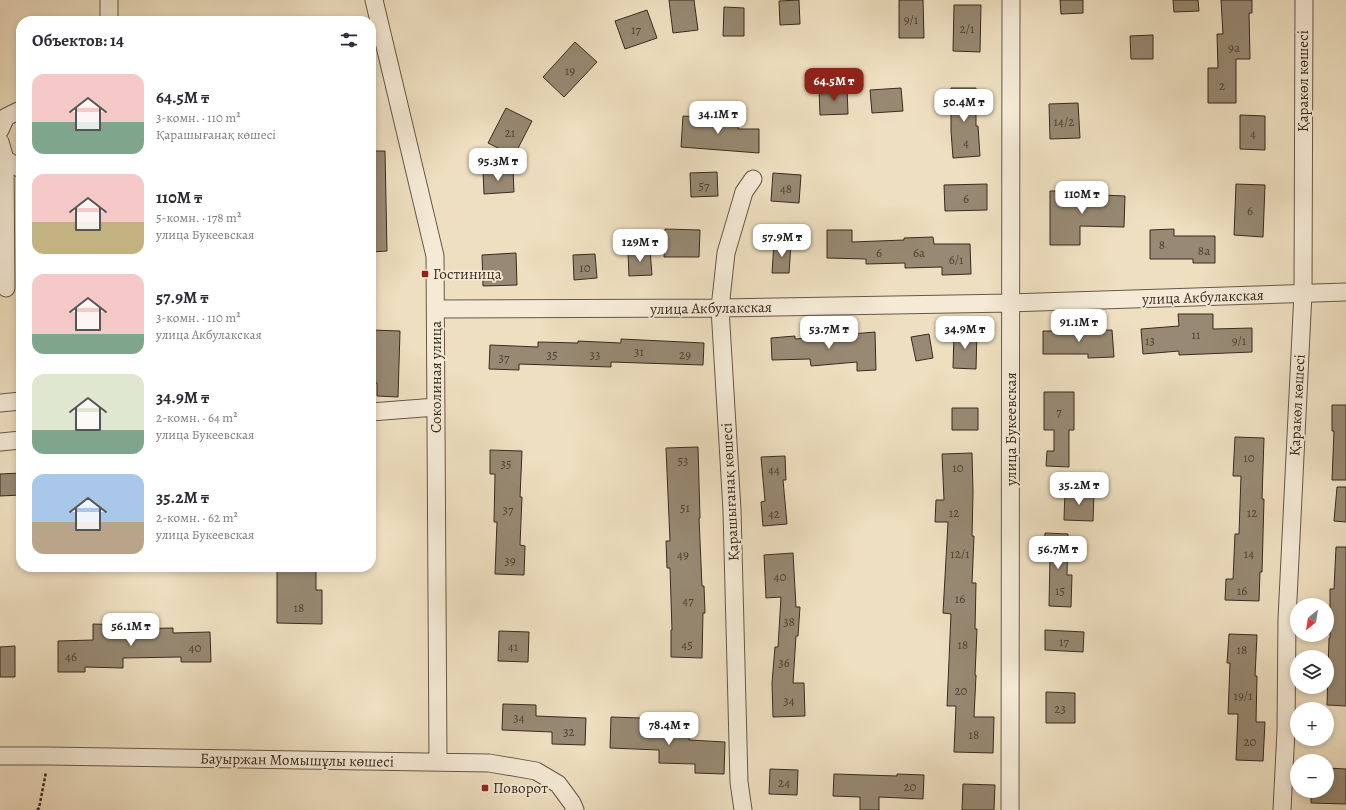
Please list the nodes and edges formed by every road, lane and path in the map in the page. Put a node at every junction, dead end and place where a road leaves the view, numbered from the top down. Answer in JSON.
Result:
{"nodes":[{"id":1,"x":109,"y":0,"type":"edge"},
{"id":2,"x":374,"y":0,"type":"edge"},
{"id":3,"x":1011,"y":0,"type":"edge"},
{"id":4,"x":1304,"y":0,"type":"edge"},
{"id":5,"x":109,"y":16,"type":"edge"},
{"id":6,"x":16,"y":112,"type":"edge"},
{"id":7,"x":0,"y":130,"type":"edge"},
{"id":8,"x":0,"y":142,"type":"edge"},
{"id":9,"x":3,"y":159,"type":"edge"},
{"id":10,"x":16,"y":166,"type":"edge"},
{"id":11,"x":753,"y":179,"type":"dead end"},
{"id":12,"x":6,"y":288,"type":"dead end"},
{"id":13,"x":1346,"y":292,"type":"edge"},
{"id":14,"x":1303,"y":293,"type":"junction"},
{"id":15,"x":1011,"y":303,"type":"junction"},
{"id":16,"x":720,"y":308,"type":"junction"},
{"id":17,"x":436,"y":309,"type":"junction"},
{"id":18,"x":16,"y":401,"type":"edge"},
{"id":19,"x":0,"y":403,"type":"edge"},
{"id":20,"x":436,"y":407,"type":"junction"},
{"id":21,"x":376,"y":412,"type":"edge"},
{"id":22,"x":16,"y":440,"type":"edge"},
{"id":23,"x":0,"y":442,"type":"edge"},
{"id":24,"x":0,"y":756,"type":"edge"},
{"id":25,"x":48,"y":756,"type":"junction"},
{"id":26,"x":438,"y":762,"type":"junction"},
{"id":27,"x":37,"y":810,"type":"edge"},
{"id":28,"x":575,"y":810,"type":"edge"},
{"id":29,"x":743,"y":810,"type":"edge"},
{"id":30,"x":1010,"y":810,"type":"edge"},
{"id":31,"x":1282,"y":810,"type":"edge"}],
"edges":[{"from":1,"to":5,"type":"street"},
{"from":2,"to":17,"type":"street","name":"Соколиная улица"},
{"from":3,"to":15,"type":"street","name":"улица Букеевская"},
{"from":4,"to":14,"type":"street","name":"Қаракөл көшесі"},
{"from":6,"to":7,"type":"street"},
{"from":8,"to":9,"type":"street"},
{"from":9,"to":10,"type":"street"},
{"from":9,"to":12,"type":"street"},
{"from":11,"to":16,"type":"street","name":"Қарашығанақ көшесі"},
{"from":13,"to":14,"type":"street","name":"улица Акбулакская"},
{"from":14,"to":15,"type":"street","name":"улица Акбулакская"},
{"from":14,"to":31,"type":"street","name":"Қаракөл көшесі"},
{"from":15,"to":16,"type":"street","name":"улица Акбулакская"},
{"from":15,"to":30,"type":"street","name":"улица Букеевская"},
{"from":16,"to":17,"type":"street","name":"улица Акбулакская"},
{"from":16,"to":29,"type":"street","name":"Қарашығанақ көшесі"},
{"from":17,"to":20,"type":"street","name":"Соколиная улица"},
{"from":18,"to":19,"type":"street"},
{"from":20,"to":21,"type":"street"},
{"from":20,"to":26,"type":"street","name":"Соколиная улица"},
{"from":22,"to":23,"type":"street"},
{"from":24,"to":25,"type":"street","name":"Бауыржан Момышұлы көшесі"},
{"from":25,"to":26,"type":"street","name":"Бауыржан Момышұлы көшесі"},
{"from":25,"to":27,"type":"path"},
{"from":26,"to":28,"type":"street","name":"Бауыржан Момышұлы көшесі"}]}
